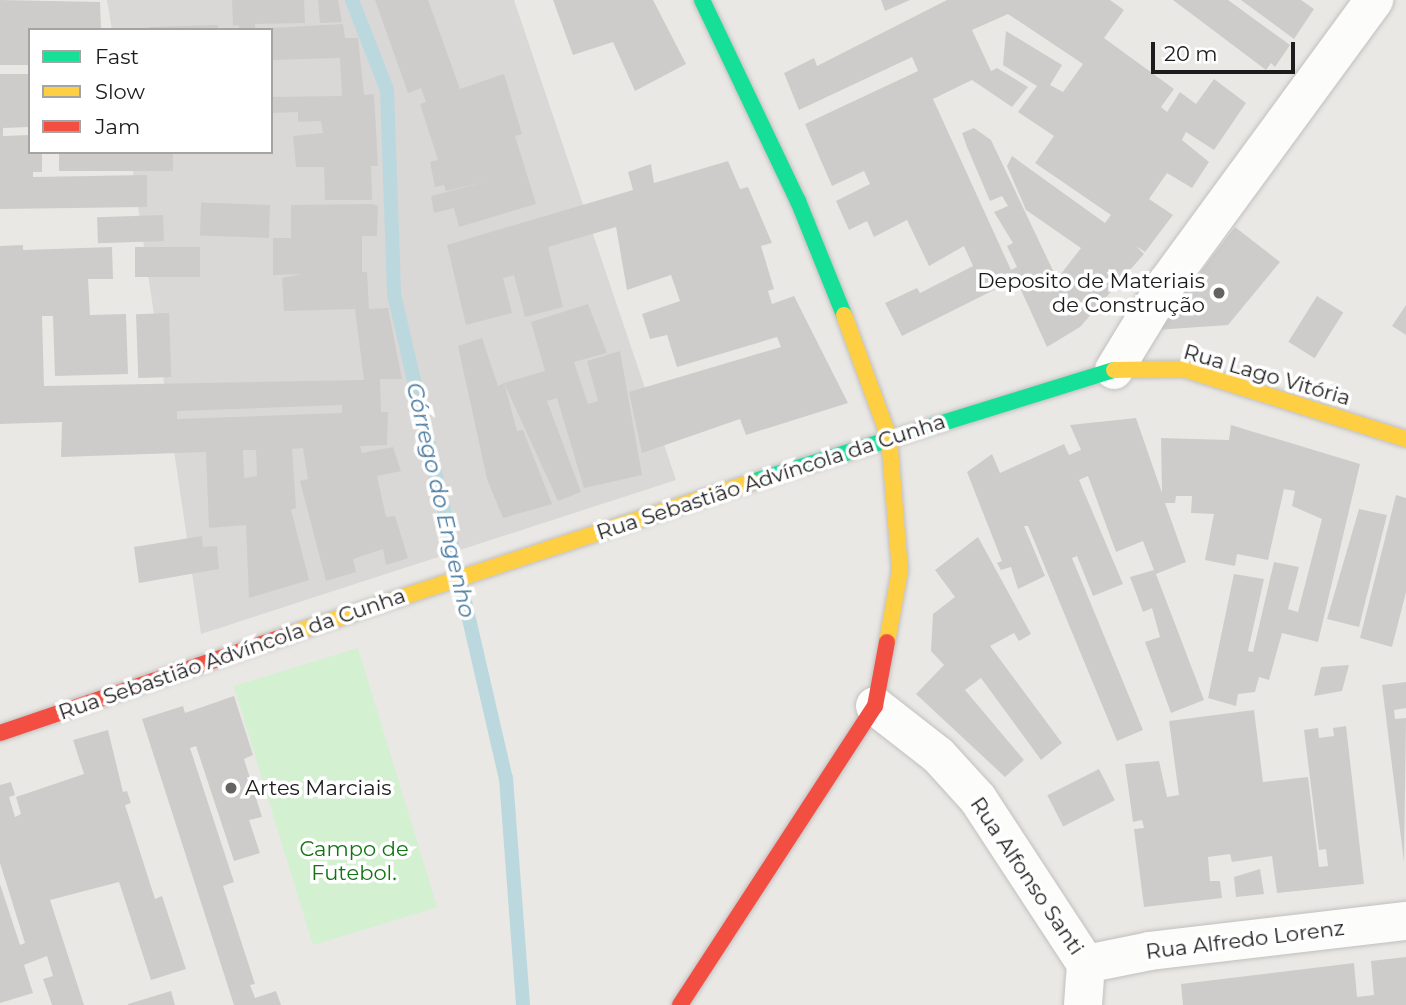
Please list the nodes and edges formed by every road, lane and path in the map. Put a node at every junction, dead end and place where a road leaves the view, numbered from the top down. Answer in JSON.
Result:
{"nodes":[{"id":1,"x":702,"y":0,"type":"edge"},
{"id":2,"x":1374,"y":0,"type":"edge"},
{"id":3,"x":1114,"y":370,"type":"junction"},
{"id":4,"x":889,"y":437,"type":"junction"},
{"id":5,"x":1406,"y":439,"type":"edge"},
{"id":6,"x":875,"y":706,"type":"junction"},
{"id":7,"x":0,"y":733,"type":"edge"},
{"id":8,"x":1406,"y":921,"type":"edge"},
{"id":9,"x":1086,"y":964,"type":"junction"},
{"id":10,"x":680,"y":1005,"type":"edge"},
{"id":11,"x":1083,"y":1005,"type":"edge"}],
"edges":[{"from":1,"to":4,"type":"street"},
{"from":2,"to":3,"type":"street"},
{"from":3,"to":4,"type":"street","name":"Rua Sebastião Advíncola da Cunha"},
{"from":3,"to":5,"type":"street","name":"Rua Lago Vitória"},
{"from":4,"to":6,"type":"street"},
{"from":4,"to":7,"type":"street","name":"Rua Sebastião Advíncola da Cunha"},
{"from":6,"to":9,"type":"street","name":"Rua Alfonso Santi"},
{"from":6,"to":10,"type":"street"},
{"from":8,"to":9,"type":"street","name":"Rua Alfredo Lorenz"},
{"from":9,"to":11,"type":"street","name":"Rua Alfonso Santi"}]}
